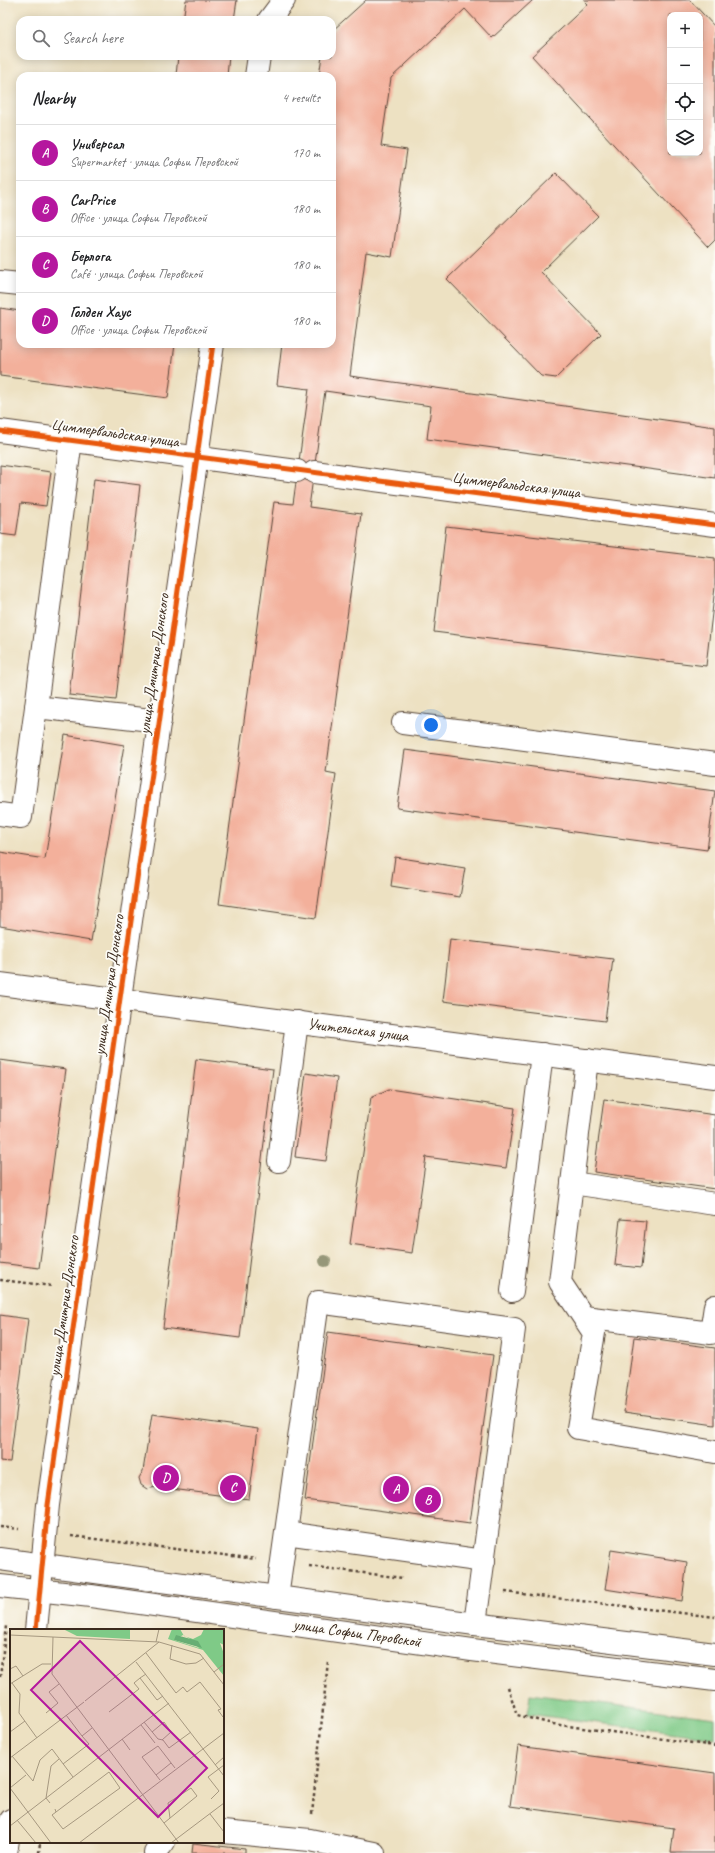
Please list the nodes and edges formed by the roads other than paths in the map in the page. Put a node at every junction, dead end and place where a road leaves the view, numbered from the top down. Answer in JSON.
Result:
{"nodes":[{"id":1,"x":284,"y":0,"type":"edge"},
{"id":2,"x":273,"y":16,"type":"edge"},
{"id":3,"x":258,"y":60,"type":"edge"},
{"id":4,"x":257,"y":72,"type":"edge"},
{"id":5,"x":0,"y":282,"type":"edge"},
{"id":6,"x":16,"y":284,"type":"edge"},
{"id":7,"x":213,"y":348,"type":"edge"},
{"id":8,"x":0,"y":431,"type":"edge"},
{"id":9,"x":71,"y":440,"type":"junction"},
{"id":10,"x":196,"y":457,"type":"junction"},
{"id":11,"x":715,"y":524,"type":"edge"},
{"id":12,"x":36,"y":707,"type":"junction"},
{"id":13,"x":160,"y":721,"type":"junction"},
{"id":14,"x":403,"y":723,"type":"dead end"},
{"id":15,"x":715,"y":764,"type":"edge"},
{"id":16,"x":0,"y":814,"type":"edge"},
{"id":17,"x":0,"y":984,"type":"edge"},
{"id":18,"x":120,"y":1000,"type":"junction"},
{"id":19,"x":297,"y":1022,"type":"junction"},
{"id":20,"x":542,"y":1054,"type":"junction"},
{"id":21,"x":587,"y":1060,"type":"junction"},
{"id":22,"x":715,"y":1077,"type":"edge"},
{"id":23,"x":279,"y":1161,"type":"dead end"},
{"id":24,"x":572,"y":1183,"type":"junction"},
{"id":25,"x":715,"y":1204,"type":"edge"},
{"id":26,"x":512,"y":1291,"type":"dead end"},
{"id":27,"x":715,"y":1306,"type":"edge"},
{"id":28,"x":584,"y":1317,"type":"junction"},
{"id":29,"x":715,"y":1452,"type":"edge"},
{"id":30,"x":286,"y":1533,"type":"junction"},
{"id":31,"x":0,"y":1559,"type":"edge"},
{"id":32,"x":484,"y":1561,"type":"junction"},
{"id":33,"x":42,"y":1565,"type":"junction"},
{"id":34,"x":0,"y":1586,"type":"edge"},
{"id":35,"x":40,"y":1590,"type":"junction"},
{"id":36,"x":276,"y":1597,"type":"junction"},
{"id":37,"x":475,"y":1624,"type":"junction"},
{"id":38,"x":36,"y":1629,"type":"edge"},
{"id":39,"x":715,"y":1654,"type":"edge"},
{"id":40,"x":715,"y":1680,"type":"edge"},
{"id":41,"x":10,"y":1827,"type":"edge"},
{"id":42,"x":224,"y":1832,"type":"edge"},
{"id":43,"x":163,"y":1843,"type":"edge"},
{"id":44,"x":6,"y":1853,"type":"edge"},
{"id":45,"x":155,"y":1853,"type":"edge"},
{"id":46,"x":374,"y":1853,"type":"edge"}],
"edges":[{"from":1,"to":2,"type":"street"},
{"from":3,"to":4,"type":"street"},
{"from":5,"to":6,"type":"street"},
{"from":7,"to":10,"type":"street","name":"улица Дмитрия Донского"},
{"from":8,"to":9,"type":"street","name":"Циммервальдская улица"},
{"from":9,"to":10,"type":"street","name":"Циммервальдская улица"},
{"from":9,"to":12,"type":"street"},
{"from":10,"to":11,"type":"street","name":"Циммервальдская улица"},
{"from":10,"to":13,"type":"street","name":"улица Дмитрия Донского"},
{"from":12,"to":13,"type":"street"},
{"from":12,"to":16,"type":"street"},
{"from":13,"to":18,"type":"street","name":"улица Дмитрия Донского"},
{"from":14,"to":15,"type":"street"},
{"from":17,"to":18,"type":"street","name":"Учительская улица"},
{"from":18,"to":19,"type":"street","name":"Учительская улица"},
{"from":18,"to":33,"type":"street","name":"улица Дмитрия Донского"},
{"from":19,"to":20,"type":"street","name":"Учительская улица"},
{"from":19,"to":23,"type":"street"},
{"from":20,"to":21,"type":"street","name":"Учительская улица"},
{"from":20,"to":26,"type":"street"},
{"from":21,"to":22,"type":"street","name":"Учительская улица"},
{"from":21,"to":24,"type":"street"},
{"from":24,"to":25,"type":"street"},
{"from":24,"to":28,"type":"street"},
{"from":27,"to":28,"type":"street"},
{"from":28,"to":29,"type":"street"},
{"from":30,"to":32,"type":"street"},
{"from":30,"to":32,"type":"street"},
{"from":30,"to":36,"type":"street"},
{"from":31,"to":33,"type":"street","name":"улица Софьи Перовской"},
{"from":32,"to":37,"type":"street"},
{"from":33,"to":35,"type":"street","name":"улица Дмитрия Донского"},
{"from":33,"to":36,"type":"street","name":"улица Софьи Перовской"},
{"from":34,"to":35,"type":"street","name":"улица Софьи Перовской"},
{"from":35,"to":38,"type":"street","name":"улица Дмитрия Донского"},
{"from":35,"to":40,"type":"street","name":"улица Софьи Перовской"},
{"from":36,"to":37,"type":"street","name":"улица Софьи Перовской"},
{"from":37,"to":39,"type":"street","name":"улица Софьи Перовской"},
{"from":41,"to":44,"type":"street"},
{"from":42,"to":46,"type":"street"},
{"from":43,"to":45,"type":"street"}]}
